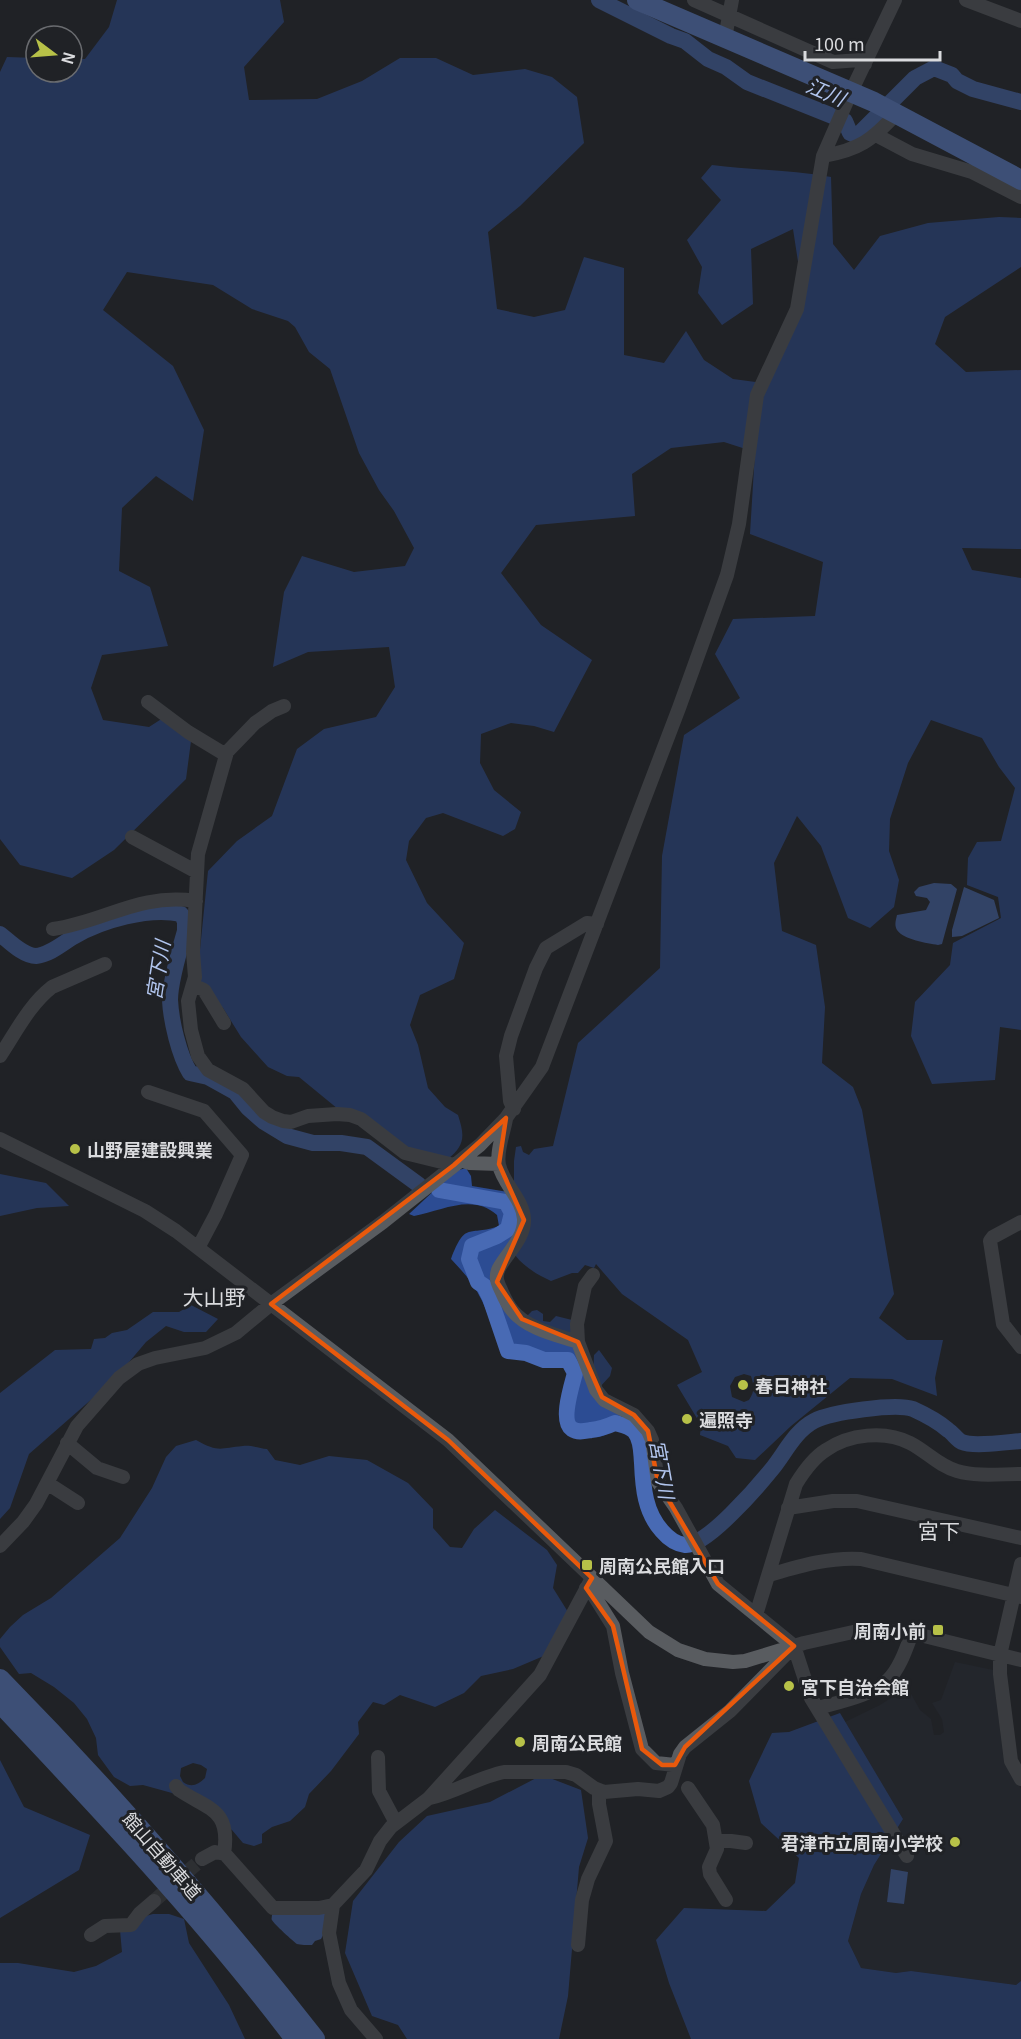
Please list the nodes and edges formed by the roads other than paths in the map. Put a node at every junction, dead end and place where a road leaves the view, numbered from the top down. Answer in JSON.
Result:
{"nodes":[{"id":1,"x":637,"y":0,"type":"edge"},
{"id":2,"x":694,"y":0,"type":"edge"},
{"id":3,"x":732,"y":0,"type":"edge"},
{"id":4,"x":895,"y":0,"type":"edge"},
{"id":5,"x":966,"y":0,"type":"edge"},
{"id":6,"x":729,"y":14,"type":"junction"},
{"id":7,"x":1021,"y":21,"type":"edge"},
{"id":8,"x":725,"y":38,"type":"junction"},
{"id":9,"x":865,"y":64,"type":"junction"},
{"id":10,"x":851,"y":92,"type":"junction"},
{"id":11,"x":896,"y":114,"type":"junction"},
{"id":12,"x":876,"y":135,"type":"junction"},
{"id":13,"x":823,"y":156,"type":"junction"},
{"id":14,"x":1021,"y":180,"type":"edge"},
{"id":15,"x":1021,"y":197,"type":"edge"},
{"id":16,"x":148,"y":702,"type":"dead end"},
{"id":17,"x":284,"y":706,"type":"dead end"},
{"id":18,"x":226,"y":755,"type":"junction"},
{"id":19,"x":132,"y":837,"type":"dead end"},
{"id":20,"x":197,"y":872,"type":"junction"},
{"id":21,"x":196,"y":902,"type":"junction"},
{"id":22,"x":597,"y":924,"type":"junction"},
{"id":23,"x":53,"y":929,"type":"dead end"},
{"id":24,"x":105,"y":964,"type":"dead end"},
{"id":25,"x":194,"y":986,"type":"junction"},
{"id":26,"x":224,"y":1023,"type":"dead end"},
{"id":27,"x":0,"y":1056,"type":"edge"},
{"id":28,"x":148,"y":1092,"type":"dead end"},
{"id":29,"x":510,"y":1114,"type":"junction"},
{"id":30,"x":0,"y":1139,"type":"edge"},
{"id":31,"x":458,"y":1163,"type":"junction"},
{"id":32,"x":499,"y":1164,"type":"junction"},
{"id":33,"x":1021,"y":1222,"type":"edge"},
{"id":34,"x":198,"y":1248,"type":"junction"},
{"id":35,"x":593,"y":1275,"type":"dead end"},
{"id":36,"x":271,"y":1304,"type":"junction"},
{"id":37,"x":578,"y":1342,"type":"junction"},
{"id":38,"x":1021,"y":1347,"type":"edge"},
{"id":39,"x":67,"y":1443,"type":"junction"},
{"id":40,"x":1021,"y":1474,"type":"edge"},
{"id":41,"x":123,"y":1477,"type":"dead end"},
{"id":42,"x":47,"y":1483,"type":"junction"},
{"id":43,"x":78,"y":1503,"type":"dead end"},
{"id":44,"x":788,"y":1508,"type":"junction"},
{"id":45,"x":1021,"y":1539,"type":"edge"},
{"id":46,"x":0,"y":1546,"type":"edge"},
{"id":47,"x":1021,"y":1564,"type":"edge"},
{"id":48,"x":769,"y":1575,"type":"junction"},
{"id":49,"x":589,"y":1583,"type":"junction"},
{"id":50,"x":1017,"y":1596,"type":"edge"},
{"id":51,"x":756,"y":1615,"type":"junction"},
{"id":52,"x":912,"y":1633,"type":"junction"},
{"id":53,"x":794,"y":1646,"type":"junction"},
{"id":54,"x":1000,"y":1656,"type":"junction"},
{"id":55,"x":1021,"y":1660,"type":"edge"},
{"id":56,"x":0,"y":1680,"type":"edge"},
{"id":57,"x":0,"y":1703,"type":"edge"},
{"id":58,"x":818,"y":1708,"type":"junction"},
{"id":59,"x":378,"y":1757,"type":"dead end"},
{"id":60,"x":675,"y":1765,"type":"junction"},
{"id":61,"x":1021,"y":1779,"type":"edge"},
{"id":62,"x":671,"y":1783,"type":"junction"},
{"id":63,"x":176,"y":1786,"type":"dead end"},
{"id":64,"x":599,"y":1791,"type":"junction"},
{"id":65,"x":429,"y":1798,"type":"junction"},
{"id":66,"x":396,"y":1823,"type":"junction"},
{"id":67,"x":717,"y":1841,"type":"junction"},
{"id":68,"x":746,"y":1843,"type":"dead end"},
{"id":69,"x":224,"y":1854,"type":"junction"},
{"id":70,"x":907,"y":1856,"type":"dead end"},
{"id":71,"x":202,"y":1859,"type":"tunnel mouth"},
{"id":72,"x":726,"y":1899,"type":"dead end"},
{"id":73,"x":154,"y":1901,"type":"tunnel mouth"},
{"id":74,"x":333,"y":1905,"type":"junction"},
{"id":75,"x":91,"y":1935,"type":"dead end"},
{"id":76,"x":578,"y":1946,"type":"dead end"},
{"id":77,"x":295,"y":2039,"type":"edge"},
{"id":78,"x":315,"y":2039,"type":"edge"},
{"id":79,"x":376,"y":2039,"type":"edge"}],
"edges":[{"from":1,"to":8,"type":"highway"},
{"from":2,"to":6,"type":"street"},
{"from":3,"to":6,"type":"street"},
{"from":4,"to":9,"type":"street"},
{"from":5,"to":7,"type":"street"},
{"from":6,"to":8,"type":"street"},
{"from":6,"to":9,"type":"street"},
{"from":8,"to":10,"type":"highway"},
{"from":9,"to":10,"type":"street"},
{"from":10,"to":11,"type":"highway"},
{"from":10,"to":13,"type":"street"},
{"from":11,"to":12,"type":"street"},
{"from":11,"to":14,"type":"highway"},
{"from":12,"to":13,"type":"street"},
{"from":12,"to":15,"type":"street"},
{"from":13,"to":22,"type":"street"},
{"from":16,"to":18,"type":"street"},
{"from":17,"to":18,"type":"street"},
{"from":18,"to":20,"type":"street"},
{"from":19,"to":20,"type":"street"},
{"from":20,"to":21,"type":"street"},
{"from":21,"to":23,"type":"street"},
{"from":21,"to":25,"type":"street"},
{"from":22,"to":29,"type":"street"},
{"from":22,"to":29,"type":"street"},
{"from":24,"to":27,"type":"street"},
{"from":25,"to":26,"type":"street"},
{"from":25,"to":31,"type":"street"},
{"from":28,"to":34,"type":"street"},
{"from":29,"to":31,"type":"street"},
{"from":29,"to":32,"type":"street"},
{"from":30,"to":34,"type":"street"},
{"from":31,"to":32,"type":"street"},
{"from":31,"to":36,"type":"street"},
{"from":32,"to":37,"type":"street"},
{"from":33,"to":38,"type":"street"},
{"from":34,"to":36,"type":"street"},
{"from":35,"to":37,"type":"street"},
{"from":36,"to":39,"type":"street"},
{"from":36,"to":49,"type":"street"},
{"from":37,"to":51,"type":"street"},
{"from":39,"to":41,"type":"street"},
{"from":39,"to":42,"type":"street"},
{"from":40,"to":44,"type":"street"},
{"from":42,"to":43,"type":"street"},
{"from":42,"to":46,"type":"street"},
{"from":44,"to":45,"type":"street"},
{"from":44,"to":48,"type":"street"},
{"from":47,"to":50,"type":"street"},
{"from":48,"to":50,"type":"street"},
{"from":48,"to":51,"type":"street"},
{"from":49,"to":53,"type":"street"},
{"from":49,"to":60,"type":"street"},
{"from":49,"to":65,"type":"street"},
{"from":50,"to":54,"type":"street"},
{"from":51,"to":53,"type":"street"},
{"from":52,"to":53,"type":"street"},
{"from":52,"to":54,"type":"street"},
{"from":52,"to":58,"type":"street"},
{"from":53,"to":58,"type":"street"},
{"from":53,"to":60,"type":"street"},
{"from":54,"to":55,"type":"street"},
{"from":54,"to":61,"type":"street"},
{"from":56,"to":78,"type":"highway","name":"館山自動車道"},
{"from":57,"to":77,"type":"highway","name":"館山自動車道"},
{"from":58,"to":70,"type":"street"},
{"from":59,"to":66,"type":"street"},
{"from":60,"to":62,"type":"street"},
{"from":62,"to":64,"type":"street"},
{"from":62,"to":67,"type":"street"},
{"from":63,"to":69,"type":"street"},
{"from":64,"to":65,"type":"street"},
{"from":64,"to":76,"type":"street"},
{"from":65,"to":66,"type":"street"},
{"from":66,"to":74,"type":"street"},
{"from":67,"to":68,"type":"street"},
{"from":67,"to":72,"type":"street"},
{"from":69,"to":71,"type":"street"},
{"from":69,"to":74,"type":"street"},
{"from":73,"to":75,"type":"street"},
{"from":74,"to":79,"type":"street"}]}
